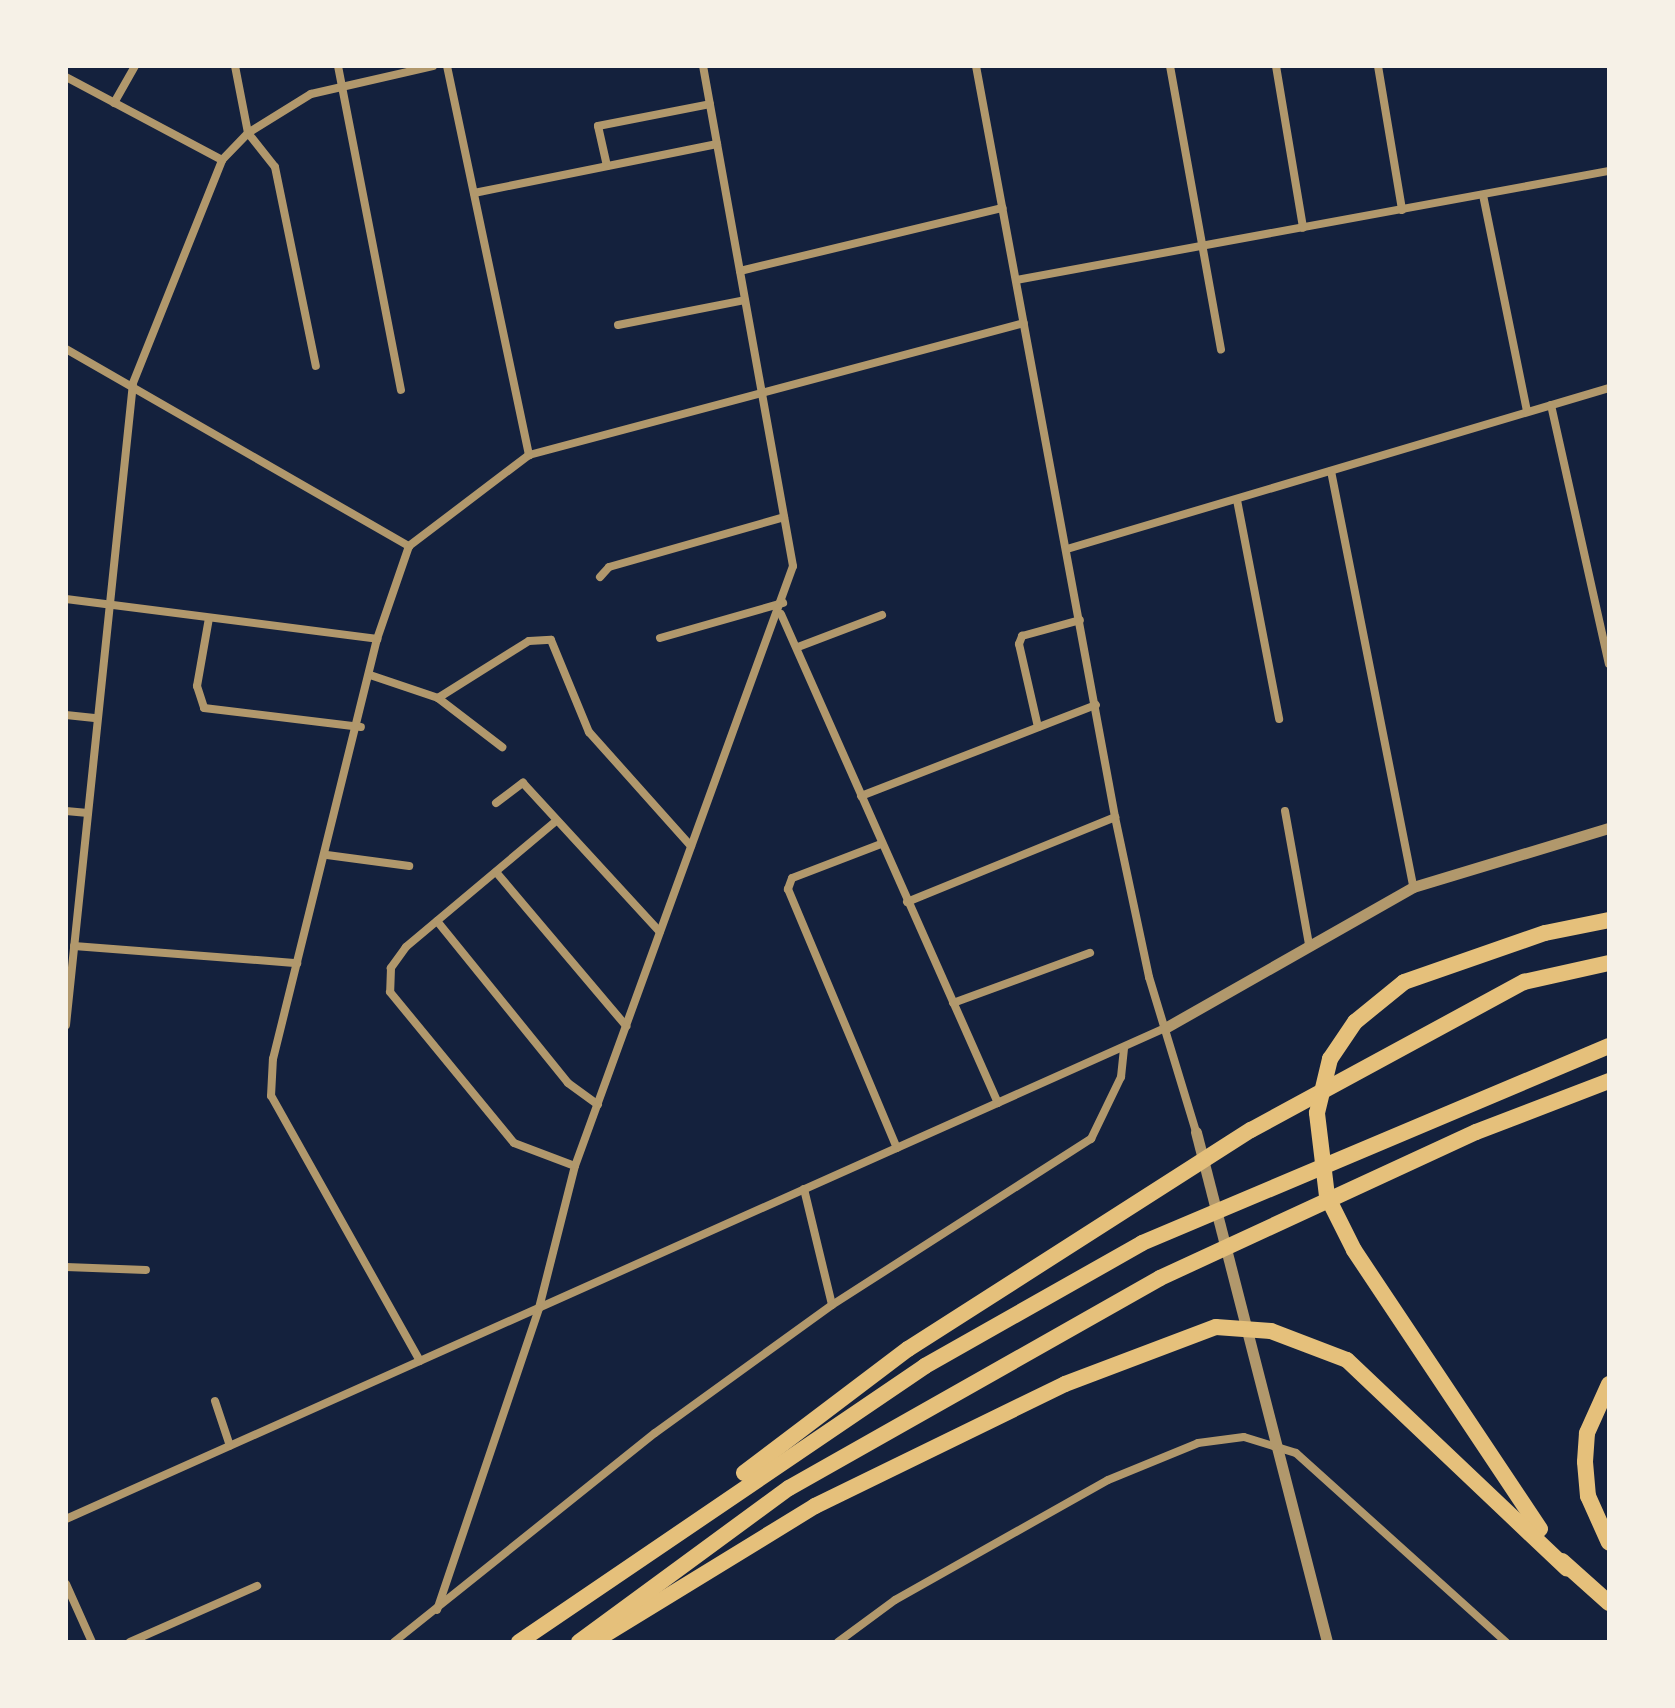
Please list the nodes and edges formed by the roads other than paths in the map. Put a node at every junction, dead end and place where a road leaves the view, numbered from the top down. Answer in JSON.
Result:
{"nodes":[{"id":1,"x":135,"y":66,"type":"edge"},
{"id":2,"x":235,"y":66,"type":"edge"},
{"id":3,"x":338,"y":66,"type":"edge"},
{"id":4,"x":433,"y":66,"type":"edge"},
{"id":5,"x":447,"y":66,"type":"edge"},
{"id":6,"x":703,"y":66,"type":"edge"},
{"id":7,"x":976,"y":66,"type":"edge"},
{"id":8,"x":1170,"y":66,"type":"edge"},
{"id":9,"x":1276,"y":66,"type":"edge"},
{"id":10,"x":1378,"y":66,"type":"edge"},
{"id":11,"x":66,"y":77,"type":"edge"},
{"id":12,"x":342,"y":87,"type":"junction"},
{"id":13,"x":114,"y":103,"type":"junction"},
{"id":14,"x":710,"y":104,"type":"junction"},
{"id":15,"x":248,"y":133,"type":"junction"},
{"id":16,"x":717,"y":144,"type":"junction"},
{"id":17,"x":222,"y":160,"type":"junction"},
{"id":18,"x":607,"y":166,"type":"junction"},
{"id":19,"x":1609,"y":171,"type":"edge"},
{"id":20,"x":474,"y":193,"type":"junction"},
{"id":21,"x":1483,"y":195,"type":"junction"},
{"id":22,"x":1003,"y":208,"type":"junction"},
{"id":23,"x":1402,"y":210,"type":"junction"},
{"id":24,"x":1303,"y":228,"type":"junction"},
{"id":25,"x":1203,"y":246,"type":"junction"},
{"id":26,"x":740,"y":271,"type":"junction"},
{"id":27,"x":1016,"y":280,"type":"junction"},
{"id":28,"x":745,"y":300,"type":"junction"},
{"id":29,"x":1024,"y":323,"type":"junction"},
{"id":30,"x":618,"y":325,"type":"dead end"},
{"id":31,"x":66,"y":349,"type":"edge"},
{"id":32,"x":1221,"y":349,"type":"dead end"},
{"id":33,"x":316,"y":366,"type":"dead end"},
{"id":34,"x":133,"y":383,"type":"junction"},
{"id":35,"x":1609,"y":388,"type":"edge"},
{"id":36,"x":401,"y":390,"type":"dead end"},
{"id":37,"x":761,"y":392,"type":"junction"},
{"id":38,"x":1551,"y":405,"type":"junction"},
{"id":39,"x":1527,"y":412,"type":"junction"},
{"id":40,"x":529,"y":455,"type":"junction"},
{"id":41,"x":1331,"y":471,"type":"junction"},
{"id":42,"x":1237,"y":500,"type":"junction"},
{"id":43,"x":784,"y":517,"type":"junction"},
{"id":44,"x":409,"y":546,"type":"junction"},
{"id":45,"x":1067,"y":549,"type":"junction"},
{"id":46,"x":600,"y":577,"type":"dead end"},
{"id":47,"x":66,"y":599,"type":"edge"},
{"id":48,"x":783,"y":603,"type":"junction"},
{"id":49,"x":108,"y":604,"type":"junction"},
{"id":50,"x":781,"y":613,"type":"junction"},
{"id":51,"x":882,"y":615,"type":"dead end"},
{"id":52,"x":209,"y":618,"type":"junction"},
{"id":53,"x":1080,"y":620,"type":"junction"},
{"id":54,"x":660,"y":638,"type":"dead end"},
{"id":55,"x":377,"y":639,"type":"junction"},
{"id":56,"x":798,"y":647,"type":"junction"},
{"id":57,"x":1609,"y":664,"type":"edge"},
{"id":58,"x":370,"y":675,"type":"junction"},
{"id":59,"x":438,"y":698,"type":"junction"},
{"id":60,"x":1096,"y":705,"type":"junction"},
{"id":61,"x":66,"y":715,"type":"edge"},
{"id":62,"x":97,"y":718,"type":"junction"},
{"id":63,"x":1279,"y":719,"type":"dead end"},
{"id":64,"x":361,"y":727,"type":"junction"},
{"id":65,"x":1038,"y":727,"type":"junction"},
{"id":66,"x":502,"y":747,"type":"dead end"},
{"id":67,"x":861,"y":796,"type":"junction"},
{"id":68,"x":496,"y":803,"type":"dead end"},
{"id":69,"x":66,"y":811,"type":"edge"},
{"id":70,"x":1285,"y":811,"type":"dead end"},
{"id":71,"x":88,"y":813,"type":"junction"},
{"id":72,"x":1115,"y":817,"type":"junction"},
{"id":73,"x":556,"y":821,"type":"junction"},
{"id":74,"x":1609,"y":828,"type":"edge"},
{"id":75,"x":881,"y":844,"type":"junction"},
{"id":76,"x":691,"y":846,"type":"junction"},
{"id":77,"x":327,"y":855,"type":"junction"},
{"id":78,"x":409,"y":866,"type":"dead end"},
{"id":79,"x":496,"y":872,"type":"junction"},
{"id":80,"x":1413,"y":887,"type":"junction"},
{"id":81,"x":907,"y":902,"type":"junction"},
{"id":82,"x":66,"y":906,"type":"edge"},
{"id":83,"x":78,"y":907,"type":"junction"},
{"id":84,"x":1609,"y":920,"type":"edge"},
{"id":85,"x":437,"y":921,"type":"junction"},
{"id":86,"x":660,"y":932,"type":"junction"},
{"id":87,"x":1309,"y":945,"type":"junction"},
{"id":88,"x":74,"y":946,"type":"junction"},
{"id":89,"x":1090,"y":953,"type":"dead end"},
{"id":90,"x":297,"y":963,"type":"junction"},
{"id":91,"x":1609,"y":963,"type":"edge"},
{"id":92,"x":68,"y":994,"type":"edge"},
{"id":93,"x":953,"y":1003,"type":"junction"},
{"id":94,"x":66,"y":1025,"type":"edge"},
{"id":95,"x":626,"y":1026,"type":"junction"},
{"id":96,"x":1165,"y":1028,"type":"junction"},
{"id":97,"x":1609,"y":1046,"type":"edge"},
{"id":98,"x":1124,"y":1047,"type":"junction"},
{"id":99,"x":1609,"y":1081,"type":"edge"},
{"id":100,"x":998,"y":1103,"type":"junction"},
{"id":101,"x":598,"y":1105,"type":"junction"},
{"id":102,"x":1196,"y":1132,"type":"joint"},
{"id":103,"x":897,"y":1148,"type":"junction"},
{"id":104,"x":575,"y":1166,"type":"junction"},
{"id":105,"x":804,"y":1189,"type":"junction"},
{"id":106,"x":66,"y":1267,"type":"edge"},
{"id":107,"x":146,"y":1270,"type":"dead end"},
{"id":108,"x":832,"y":1305,"type":"junction"},
{"id":109,"x":539,"y":1308,"type":"junction"},
{"id":110,"x":420,"y":1361,"type":"junction"},
{"id":111,"x":1606,"y":1385,"type":"edge"},
{"id":112,"x":215,"y":1401,"type":"dead end"},
{"id":113,"x":1275,"y":1441,"type":"junction"},
{"id":114,"x":230,"y":1446,"type":"junction"},
{"id":115,"x":66,"y":1519,"type":"edge"},
{"id":116,"x":1609,"y":1543,"type":"edge"},
{"id":117,"x":1567,"y":1569,"type":"junction"},
{"id":118,"x":615,"y":1571,"type":"junction"},
{"id":119,"x":66,"y":1584,"type":"edge"},
{"id":120,"x":257,"y":1586,"type":"dead end"},
{"id":121,"x":1609,"y":1603,"type":"edge"},
{"id":122,"x":437,"y":1610,"type":"junction"},
{"id":123,"x":92,"y":1642,"type":"edge"},
{"id":124,"x":130,"y":1642,"type":"edge"},
{"id":125,"x":394,"y":1642,"type":"edge"},
{"id":126,"x":519,"y":1642,"type":"edge"},
{"id":127,"x":579,"y":1642,"type":"edge"},
{"id":128,"x":592,"y":1642,"type":"edge"},
{"id":129,"x":838,"y":1642,"type":"edge"},
{"id":130,"x":1327,"y":1642,"type":"edge"},
{"id":131,"x":1506,"y":1642,"type":"edge"}],
"edges":[{"from":1,"to":13,"type":"street"},
{"from":2,"to":15,"type":"street"},
{"from":3,"to":12,"type":"street"},
{"from":4,"to":12,"type":"street"},
{"from":5,"to":20,"type":"street"},
{"from":6,"to":14,"type":"street"},
{"from":7,"to":22,"type":"street"},
{"from":8,"to":25,"type":"street"},
{"from":9,"to":24,"type":"street"},
{"from":10,"to":23,"type":"street"},
{"from":11,"to":13,"type":"street"},
{"from":12,"to":15,"type":"street"},
{"from":12,"to":36,"type":"street"},
{"from":13,"to":17,"type":"street"},
{"from":14,"to":16,"type":"street"},
{"from":14,"to":18,"type":"street"},
{"from":15,"to":17,"type":"street"},
{"from":15,"to":33,"type":"street"},
{"from":16,"to":18,"type":"street"},
{"from":16,"to":26,"type":"street"},
{"from":17,"to":34,"type":"street"},
{"from":18,"to":20,"type":"street"},
{"from":19,"to":21,"type":"street"},
{"from":20,"to":40,"type":"street"},
{"from":21,"to":23,"type":"street"},
{"from":21,"to":39,"type":"street"},
{"from":22,"to":26,"type":"street"},
{"from":22,"to":27,"type":"street"},
{"from":23,"to":24,"type":"street"},
{"from":24,"to":25,"type":"street"},
{"from":25,"to":27,"type":"street"},
{"from":25,"to":32,"type":"street"},
{"from":26,"to":28,"type":"street"},
{"from":27,"to":29,"type":"street"},
{"from":28,"to":30,"type":"street"},
{"from":28,"to":37,"type":"street"},
{"from":29,"to":37,"type":"street"},
{"from":29,"to":45,"type":"street"},
{"from":31,"to":34,"type":"street"},
{"from":34,"to":44,"type":"street"},
{"from":34,"to":49,"type":"street"},
{"from":35,"to":38,"type":"street"},
{"from":37,"to":40,"type":"street"},
{"from":37,"to":43,"type":"street"},
{"from":38,"to":39,"type":"street"},
{"from":38,"to":57,"type":"street"},
{"from":39,"to":41,"type":"street"},
{"from":40,"to":44,"type":"street"},
{"from":41,"to":42,"type":"street"},
{"from":41,"to":80,"type":"street"},
{"from":42,"to":45,"type":"street"},
{"from":42,"to":63,"type":"street"},
{"from":43,"to":46,"type":"street"},
{"from":43,"to":48,"type":"street"},
{"from":44,"to":55,"type":"street"},
{"from":45,"to":53,"type":"street"},
{"from":47,"to":49,"type":"street"},
{"from":48,"to":50,"type":"street"},
{"from":48,"to":54,"type":"street"},
{"from":49,"to":52,"type":"street"},
{"from":49,"to":62,"type":"street"},
{"from":50,"to":56,"type":"street"},
{"from":50,"to":76,"type":"street"},
{"from":51,"to":56,"type":"street"},
{"from":52,"to":55,"type":"street"},
{"from":52,"to":64,"type":"street"},
{"from":53,"to":60,"type":"street"},
{"from":53,"to":65,"type":"street"},
{"from":55,"to":58,"type":"street"},
{"from":56,"to":67,"type":"street"},
{"from":58,"to":59,"type":"street"},
{"from":58,"to":64,"type":"street"},
{"from":59,"to":66,"type":"street"},
{"from":59,"to":76,"type":"street"},
{"from":60,"to":65,"type":"street"},
{"from":60,"to":72,"type":"street"},
{"from":61,"to":62,"type":"street"},
{"from":62,"to":71,"type":"street"},
{"from":64,"to":77,"type":"street"},
{"from":65,"to":67,"type":"street"},
{"from":67,"to":75,"type":"street"},
{"from":68,"to":73,"type":"street"},
{"from":69,"to":71,"type":"street"},
{"from":70,"to":87,"type":"street"},
{"from":71,"to":83,"type":"street"},
{"from":72,"to":81,"type":"street"},
{"from":72,"to":96,"type":"street"},
{"from":73,"to":79,"type":"street"},
{"from":73,"to":86,"type":"street"},
{"from":74,"to":80,"type":"street"},
{"from":75,"to":81,"type":"street"},
{"from":75,"to":103,"type":"street"},
{"from":76,"to":86,"type":"street"},
{"from":77,"to":78,"type":"street"},
{"from":77,"to":90,"type":"street"},
{"from":79,"to":85,"type":"street"},
{"from":79,"to":95,"type":"street"},
{"from":80,"to":87,"type":"street"},
{"from":81,"to":93,"type":"street"},
{"from":82,"to":83,"type":"street"},
{"from":83,"to":88,"type":"street"},
{"from":84,"to":117,"type":"highway"},
{"from":85,"to":101,"type":"street"},
{"from":85,"to":104,"type":"street"},
{"from":86,"to":95,"type":"street"},
{"from":87,"to":96,"type":"street"},
{"from":88,"to":90,"type":"street"},
{"from":88,"to":92,"type":"street"},
{"from":89,"to":93,"type":"street"},
{"from":90,"to":110,"type":"street"},
{"from":91,"to":118,"type":"highway"},
{"from":92,"to":94,"type":"street"},
{"from":93,"to":100,"type":"street"},
{"from":95,"to":101,"type":"street"},
{"from":96,"to":98,"type":"street"},
{"from":96,"to":102,"type":"street"},
{"from":97,"to":118,"type":"highway"},
{"from":98,"to":100,"type":"street"},
{"from":98,"to":108,"type":"street"},
{"from":99,"to":127,"type":"highway"},
{"from":100,"to":103,"type":"street"},
{"from":101,"to":104,"type":"street"},
{"from":102,"to":113,"type":"street"},
{"from":103,"to":105,"type":"street"},
{"from":104,"to":109,"type":"street"},
{"from":105,"to":108,"type":"street"},
{"from":105,"to":109,"type":"street"},
{"from":106,"to":107,"type":"street"},
{"from":108,"to":122,"type":"street"},
{"from":109,"to":110,"type":"street"},
{"from":109,"to":122,"type":"street"},
{"from":110,"to":114,"type":"street"},
{"from":111,"to":116,"type":"highway"},
{"from":112,"to":114,"type":"street"},
{"from":113,"to":129,"type":"street"},
{"from":113,"to":130,"type":"street"},
{"from":113,"to":131,"type":"street"},
{"from":114,"to":115,"type":"street"},
{"from":117,"to":121,"type":"highway"},
{"from":117,"to":128,"type":"highway"},
{"from":118,"to":126,"type":"highway"},
{"from":119,"to":123,"type":"street"},
{"from":120,"to":124,"type":"street"},
{"from":122,"to":125,"type":"street"}]}
